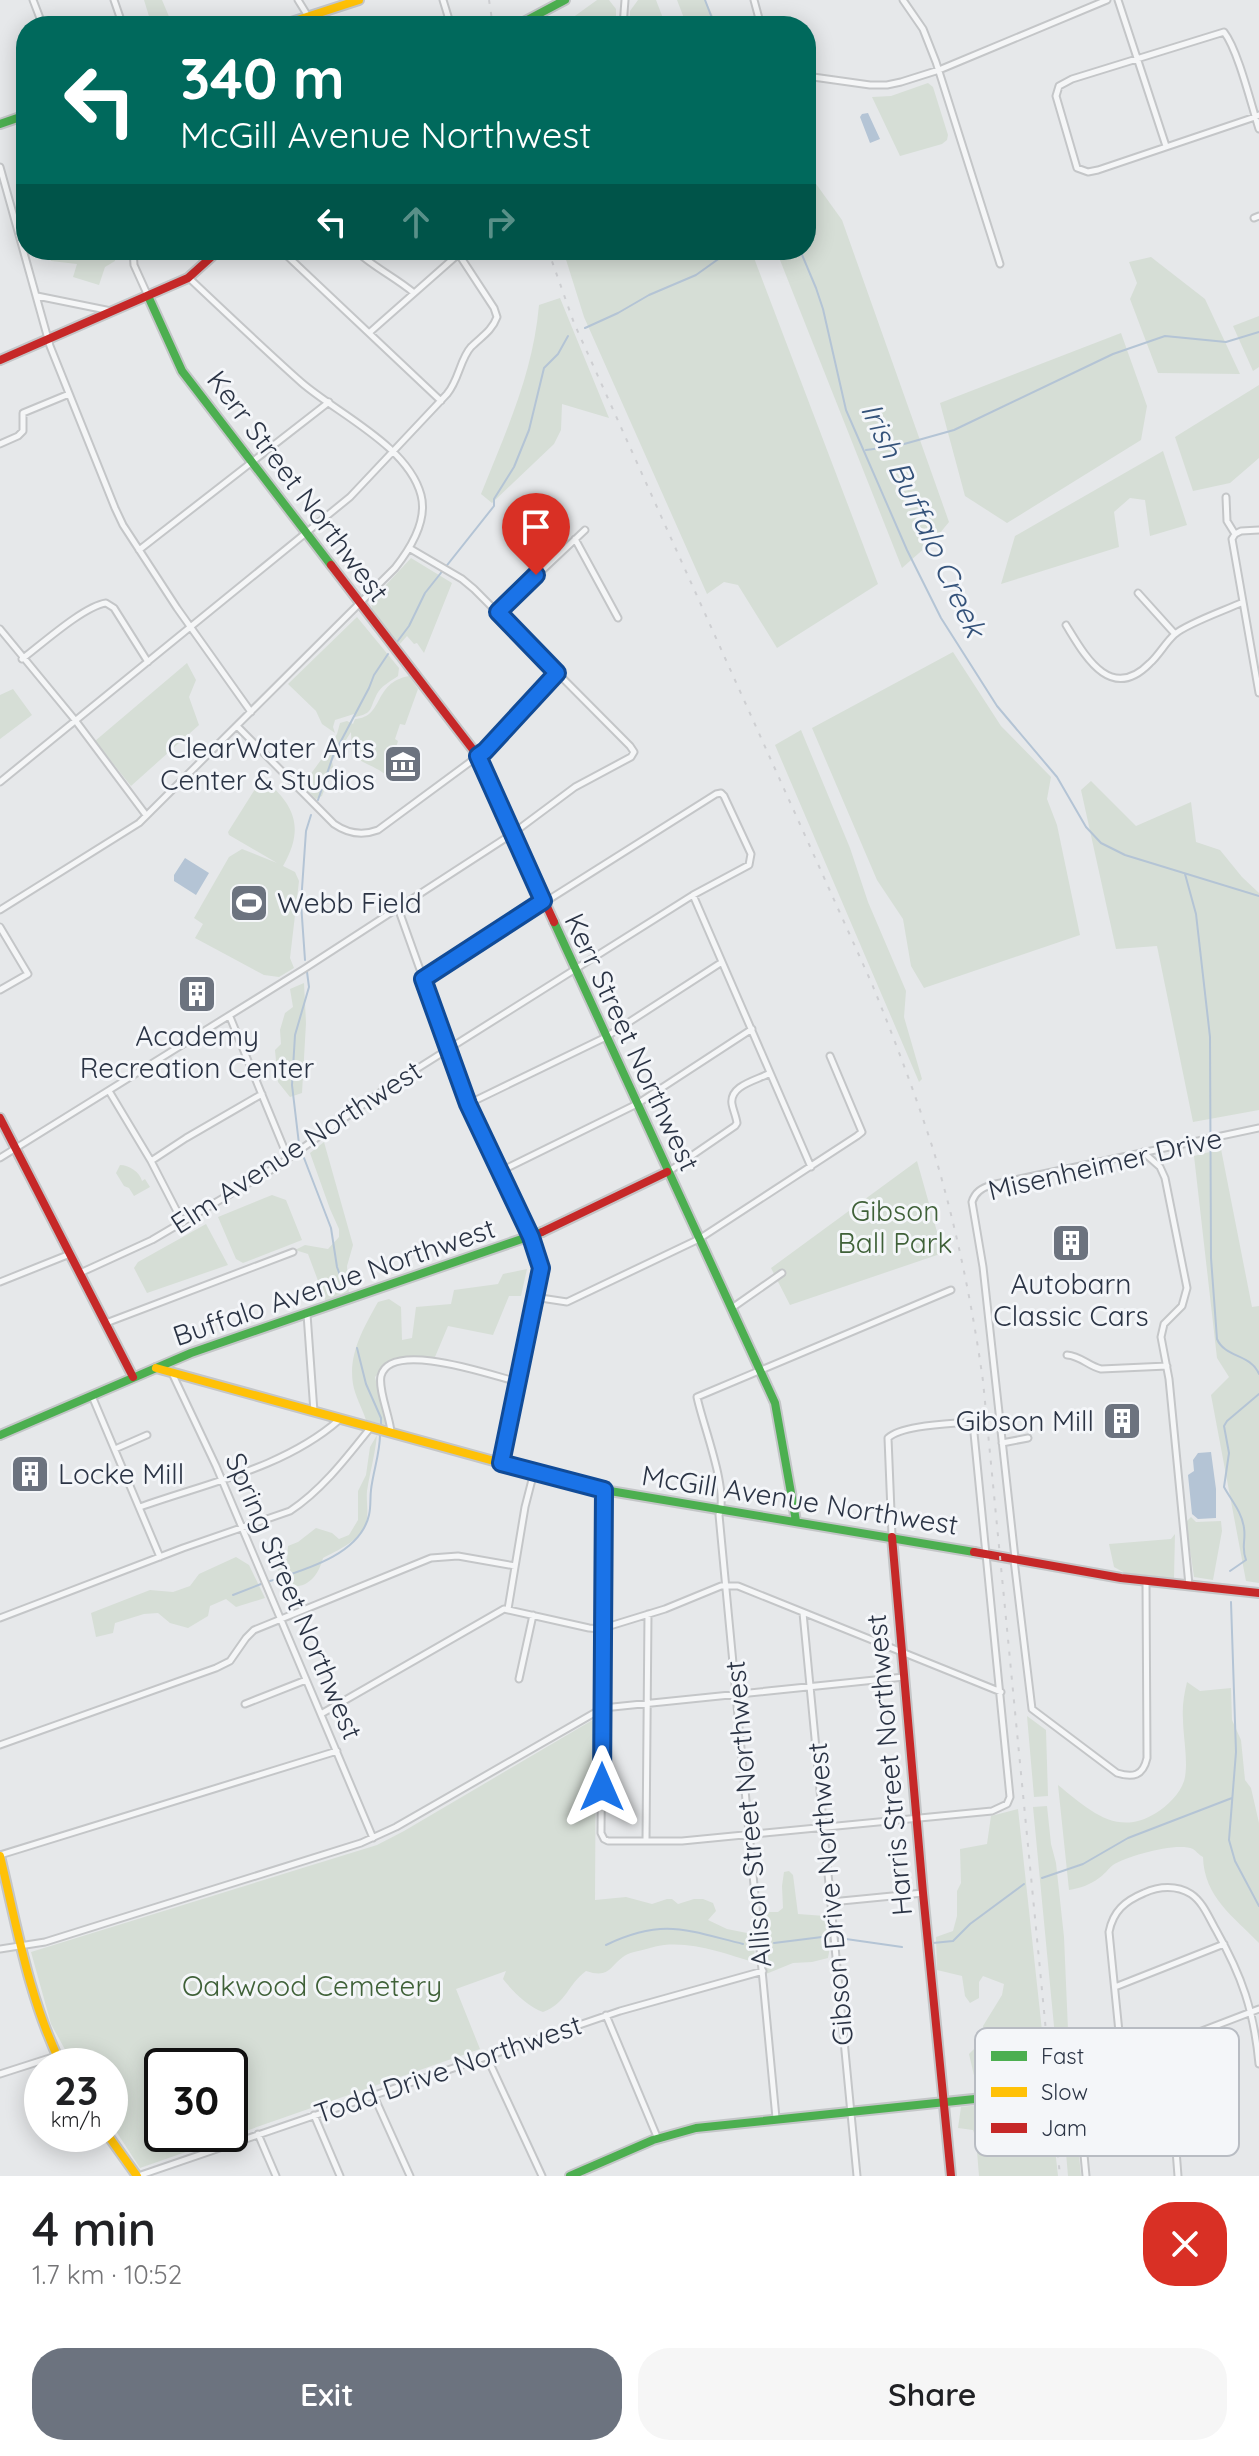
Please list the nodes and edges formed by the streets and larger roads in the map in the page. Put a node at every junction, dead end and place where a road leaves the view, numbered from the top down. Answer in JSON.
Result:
{"nodes":[{"id":1,"x":298,"y":0,"type":"edge"},
{"id":2,"x":359,"y":0,"type":"edge"},
{"id":3,"x":565,"y":0,"type":"edge"},
{"id":4,"x":903,"y":0,"type":"edge"},
{"id":5,"x":1107,"y":0,"type":"edge"},
{"id":6,"x":1118,"y":0,"type":"edge"},
{"id":7,"x":308,"y":16,"type":"joint"},
{"id":8,"x":536,"y":16,"type":"edge"},
{"id":9,"x":1137,"y":58,"type":"junction"},
{"id":10,"x":939,"y":70,"type":"junction"},
{"id":11,"x":816,"y":77,"type":"edge"},
{"id":12,"x":1257,"y":116,"type":"edge"},
{"id":13,"x":1259,"y":129,"type":"edge"},
{"id":14,"x":1166,"y":146,"type":"junction"},
{"id":15,"x":0,"y":167,"type":"edge"},
{"id":16,"x":16,"y":223,"type":"edge"},
{"id":17,"x":27,"y":260,"type":"edge"},
{"id":18,"x":133,"y":260,"type":"edge"},
{"id":19,"x":208,"y":260,"type":"edge"},
{"id":20,"x":292,"y":260,"type":"edge"},
{"id":21,"x":366,"y":260,"type":"edge"},
{"id":22,"x":449,"y":260,"type":"edge"},
{"id":23,"x":465,"y":260,"type":"edge"},
{"id":24,"x":1000,"y":264,"type":"dead end"},
{"id":25,"x":188,"y":278,"type":"junction"},
{"id":26,"x":414,"y":293,"type":"junction"},
{"id":27,"x":37,"y":296,"type":"junction"},
{"id":28,"x":148,"y":296,"type":"junction"},
{"id":29,"x":112,"y":311,"type":"junction"},
{"id":30,"x":369,"y":333,"type":"junction"},
{"id":31,"x":48,"y":339,"type":"junction"},
{"id":32,"x":0,"y":360,"type":"edge"},
{"id":33,"x":69,"y":394,"type":"junction"},
{"id":34,"x":441,"y":401,"type":"junction"},
{"id":35,"x":329,"y":402,"type":"junction"},
{"id":36,"x":0,"y":444,"type":"edge"},
{"id":37,"x":394,"y":451,"type":"junction"},
{"id":38,"x":251,"y":461,"type":"junction"},
{"id":39,"x":1226,"y":497,"type":"dead end"},
{"id":40,"x":585,"y":530,"type":"dead end"},
{"id":41,"x":1259,"y":530,"type":"edge"},
{"id":42,"x":307,"y":533,"type":"junction"},
{"id":43,"x":1235,"y":534,"type":"junction"},
{"id":44,"x":575,"y":539,"type":"junction"},
{"id":45,"x":409,"y":548,"type":"junction"},
{"id":46,"x":139,"y":550,"type":"junction"},
{"id":47,"x":1138,"y":593,"type":"dead end"},
{"id":48,"x":1243,"y":602,"type":"junction"},
{"id":49,"x":360,"y":603,"type":"junction"},
{"id":50,"x":498,"y":612,"type":"junction"},
{"id":51,"x":618,"y":618,"type":"dead end"},
{"id":52,"x":1066,"y":625,"type":"dead end"},
{"id":53,"x":191,"y":627,"type":"junction"},
{"id":54,"x":0,"y":629,"type":"edge"},
{"id":55,"x":1175,"y":634,"type":"junction"},
{"id":56,"x":1256,"y":657,"type":"edge"},
{"id":57,"x":22,"y":659,"type":"junction"},
{"id":58,"x":148,"y":662,"type":"junction"},
{"id":59,"x":557,"y":673,"type":"junction"},
{"id":60,"x":1259,"y":693,"type":"edge"},
{"id":61,"x":251,"y":712,"type":"junction"},
{"id":62,"x":75,"y":720,"type":"junction"},
{"id":63,"x":237,"y":726,"type":"junction"},
{"id":64,"x":478,"y":756,"type":"junction"},
{"id":65,"x":0,"y":782,"type":"edge"},
{"id":66,"x":146,"y":815,"type":"junction"},
{"id":67,"x":512,"y":834,"type":"junction"},
{"id":68,"x":693,"y":895,"type":"junction"},
{"id":69,"x":543,"y":901,"type":"junction"},
{"id":70,"x":398,"y":908,"type":"junction"},
{"id":71,"x":0,"y":910,"type":"edge"},
{"id":72,"x":0,"y":927,"type":"edge"},
{"id":73,"x":722,"y":962,"type":"junction"},
{"id":74,"x":575,"y":970,"type":"junction"},
{"id":75,"x":423,"y":979,"type":"junction"},
{"id":76,"x":0,"y":990,"type":"edge"},
{"id":77,"x":230,"y":1017,"type":"junction"},
{"id":78,"x":752,"y":1029,"type":"junction"},
{"id":79,"x":606,"y":1037,"type":"junction"},
{"id":80,"x":447,"y":1050,"type":"junction"},
{"id":81,"x":830,"y":1056,"type":"dead end"},
{"id":82,"x":770,"y":1073,"type":"junction"},
{"id":83,"x":109,"y":1091,"type":"junction"},
{"id":84,"x":262,"y":1094,"type":"junction"},
{"id":85,"x":468,"y":1104,"type":"junction"},
{"id":86,"x":637,"y":1104,"type":"junction"},
{"id":87,"x":0,"y":1118,"type":"edge"},
{"id":88,"x":1259,"y":1128,"type":"edge"},
{"id":89,"x":16,"y":1149,"type":"junction"},
{"id":90,"x":1143,"y":1152,"type":"junction"},
{"id":91,"x":0,"y":1158,"type":"edge"},
{"id":92,"x":288,"y":1158,"type":"junction"},
{"id":93,"x":151,"y":1161,"type":"junction"},
{"id":94,"x":811,"y":1167,"type":"junction"},
{"id":95,"x":499,"y":1172,"type":"junction"},
{"id":96,"x":667,"y":1172,"type":"junction"},
{"id":97,"x":183,"y":1223,"type":"junction"},
{"id":98,"x":531,"y":1237,"type":"junction"},
{"id":99,"x":699,"y":1239,"type":"junction"},
{"id":100,"x":293,"y":1252,"type":"dead end"},
{"id":101,"x":70,"y":1253,"type":"junction"},
{"id":102,"x":80,"y":1273,"type":"junction"},
{"id":103,"x":782,"y":1273,"type":"dead end"},
{"id":104,"x":0,"y":1282,"type":"edge"},
{"id":105,"x":951,"y":1290,"type":"dead end"},
{"id":106,"x":534,"y":1297,"type":"junction"},
{"id":107,"x":732,"y":1308,"type":"junction"},
{"id":108,"x":307,"y":1314,"type":"junction"},
{"id":109,"x":106,"y":1323,"type":"junction"},
{"id":110,"x":1067,"y":1355,"type":"dead end"},
{"id":111,"x":1167,"y":1366,"type":"junction"},
{"id":112,"x":156,"y":1368,"type":"junction"},
{"id":113,"x":760,"y":1369,"type":"junction"},
{"id":114,"x":171,"y":1372,"type":"junction"},
{"id":115,"x":133,"y":1377,"type":"junction"},
{"id":116,"x":518,"y":1382,"type":"junction"},
{"id":117,"x":92,"y":1395,"type":"junction"},
{"id":118,"x":314,"y":1412,"type":"junction"},
{"id":119,"x":341,"y":1419,"type":"junction"},
{"id":120,"x":371,"y":1427,"type":"junction"},
{"id":121,"x":391,"y":1432,"type":"junction"},
{"id":122,"x":0,"y":1435,"type":"edge"},
{"id":123,"x":147,"y":1435,"type":"dead end"},
{"id":124,"x":1028,"y":1438,"type":"dead end"},
{"id":125,"x":1002,"y":1443,"type":"junction"},
{"id":126,"x":115,"y":1449,"type":"junction"},
{"id":127,"x":501,"y":1463,"type":"junction"},
{"id":128,"x":534,"y":1472,"type":"junction"},
{"id":129,"x":221,"y":1479,"type":"junction"},
{"id":130,"x":604,"y":1490,"type":"junction"},
{"id":131,"x":140,"y":1507,"type":"junction"},
{"id":132,"x":721,"y":1510,"type":"junction"},
{"id":133,"x":796,"y":1521,"type":"junction"},
{"id":134,"x":243,"y":1529,"type":"junction"},
{"id":135,"x":892,"y":1537,"type":"junction"},
{"id":136,"x":986,"y":1553,"type":"junction"},
{"id":137,"x":160,"y":1557,"type":"junction"},
{"id":138,"x":1014,"y":1559,"type":"junction"},
{"id":139,"x":515,"y":1566,"type":"junction"},
{"id":140,"x":1146,"y":1581,"type":"junction"},
{"id":141,"x":726,"y":1585,"type":"junction"},
{"id":142,"x":1189,"y":1586,"type":"junction"},
{"id":143,"x":1259,"y":1593,"type":"edge"},
{"id":144,"x":508,"y":1609,"type":"junction"},
{"id":145,"x":803,"y":1613,"type":"junction"},
{"id":146,"x":648,"y":1614,"type":"junction"},
{"id":147,"x":533,"y":1615,"type":"junction"},
{"id":148,"x":0,"y":1618,"type":"edge"},
{"id":149,"x":281,"y":1619,"type":"junction"},
{"id":150,"x":604,"y":1628,"type":"junction"},
{"id":151,"x":901,"y":1653,"type":"junction"},
{"id":152,"x":904,"y":1677,"type":"junction"},
{"id":153,"x":519,"y":1679,"type":"dead end"},
{"id":154,"x":306,"y":1680,"type":"junction"},
{"id":155,"x":810,"y":1686,"type":"junction"},
{"id":156,"x":1001,"y":1692,"type":"junction"},
{"id":157,"x":736,"y":1693,"type":"junction"},
{"id":158,"x":647,"y":1702,"type":"junction"},
{"id":159,"x":245,"y":1704,"type":"dead end"},
{"id":160,"x":603,"y":1708,"type":"junction"},
{"id":161,"x":321,"y":1714,"type":"junction"},
{"id":162,"x":0,"y":1745,"type":"edge"},
{"id":163,"x":337,"y":1751,"type":"junction"},
{"id":164,"x":916,"y":1817,"type":"junction"},
{"id":165,"x":824,"y":1827,"type":"junction"},
{"id":166,"x":750,"y":1834,"type":"junction"},
{"id":167,"x":373,"y":1838,"type":"junction"},
{"id":168,"x":646,"y":1841,"type":"junction"},
{"id":169,"x":0,"y":1856,"type":"edge"},
{"id":170,"x":923,"y":1893,"type":"junction"},
{"id":171,"x":831,"y":1902,"type":"junction"},
{"id":172,"x":1224,"y":1944,"type":"junction"},
{"id":173,"x":22,"y":1946,"type":"junction"},
{"id":174,"x":0,"y":1949,"type":"edge"},
{"id":175,"x":763,"y":1971,"type":"junction"},
{"id":176,"x":1115,"y":1987,"type":"junction"},
{"id":177,"x":1256,"y":2010,"type":"edge"},
{"id":178,"x":606,"y":2015,"type":"junction"},
{"id":179,"x":1119,"y":2028,"type":"edge"},
{"id":180,"x":1210,"y":2028,"type":"edge"},
{"id":181,"x":53,"y":2048,"type":"edge"},
{"id":182,"x":486,"y":2055,"type":"junction"},
{"id":183,"x":1259,"y":2064,"type":"edge"},
{"id":184,"x":24,"y":2066,"type":"edge"},
{"id":185,"x":0,"y":2074,"type":"edge"},
{"id":186,"x":373,"y":2094,"type":"junction"},
{"id":187,"x":975,"y":2098,"type":"edge"},
{"id":188,"x":944,"y":2101,"type":"junction"},
{"id":189,"x":851,"y":2111,"type":"junction"},
{"id":190,"x":314,"y":2115,"type":"junction"},
{"id":191,"x":776,"y":2118,"type":"junction"},
{"id":192,"x":258,"y":2134,"type":"junction"},
{"id":193,"x":658,"y":2139,"type":"junction"},
{"id":194,"x":120,"y":2152,"type":"edge"},
{"id":195,"x":1084,"y":2156,"type":"edge"},
{"id":196,"x":1176,"y":2156,"type":"edge"},
{"id":197,"x":137,"y":2176,"type":"edge"},
{"id":198,"x":276,"y":2176,"type":"edge"},
{"id":199,"x":340,"y":2176,"type":"edge"},
{"id":200,"x":410,"y":2176,"type":"edge"},
{"id":201,"x":542,"y":2176,"type":"edge"},
{"id":202,"x":570,"y":2176,"type":"edge"},
{"id":203,"x":857,"y":2176,"type":"edge"},
{"id":204,"x":951,"y":2176,"type":"edge"},
{"id":205,"x":1086,"y":2176,"type":"edge"},
{"id":206,"x":1178,"y":2176,"type":"edge"}],
"edges":[{"from":1,"to":7,"type":"street"},
{"from":2,"to":7,"type":"street"},
{"from":3,"to":8,"type":"street"},
{"from":4,"to":10,"type":"street"},
{"from":5,"to":10,"type":"street"},
{"from":6,"to":9,"type":"street"},
{"from":9,"to":12,"type":"street"},
{"from":9,"to":14,"type":"street"},
{"from":9,"to":14,"type":"street"},
{"from":10,"to":11,"type":"street"},
{"from":10,"to":24,"type":"street"},
{"from":12,"to":13,"type":"street"},
{"from":12,"to":14,"type":"street"},
{"from":15,"to":16,"type":"street"},
{"from":17,"to":27,"type":"street"},
{"from":18,"to":28,"type":"street"},
{"from":19,"to":25,"type":"street"},
{"from":20,"to":30,"type":"street"},
{"from":21,"to":26,"type":"street"},
{"from":22,"to":26,"type":"street"},
{"from":23,"to":34,"type":"street"},
{"from":25,"to":28,"type":"street"},
{"from":25,"to":35,"type":"street"},
{"from":26,"to":30,"type":"street"},
{"from":27,"to":29,"type":"street"},
{"from":27,"to":31,"type":"street"},
{"from":28,"to":29,"type":"street"},
{"from":28,"to":38,"type":"street","name":"Kerr Street Northwest"},
{"from":29,"to":31,"type":"street"},
{"from":30,"to":34,"type":"street"},
{"from":31,"to":32,"type":"street"},
{"from":31,"to":33,"type":"street"},
{"from":33,"to":36,"type":"street"},
{"from":33,"to":46,"type":"street"},
{"from":34,"to":37,"type":"street"},
{"from":35,"to":37,"type":"street"},
{"from":35,"to":38,"type":"street"},
{"from":37,"to":42,"type":"street"},
{"from":37,"to":45,"type":"street"},
{"from":38,"to":42,"type":"street","name":"Kerr Street Northwest"},
{"from":38,"to":46,"type":"street"},
{"from":39,"to":43,"type":"street"},
{"from":40,"to":44,"type":"street"},
{"from":41,"to":43,"type":"street"},
{"from":42,"to":49,"type":"street","name":"Kerr Street Northwest"},
{"from":42,"to":53,"type":"street"},
{"from":43,"to":48,"type":"street"},
{"from":44,"to":50,"type":"street"},
{"from":44,"to":51,"type":"street"},
{"from":45,"to":49,"type":"street"},
{"from":45,"to":50,"type":"street"},
{"from":46,"to":53,"type":"street"},
{"from":47,"to":55,"type":"street"},
{"from":48,"to":55,"type":"street"},
{"from":48,"to":56,"type":"street"},
{"from":49,"to":61,"type":"street"},
{"from":49,"to":64,"type":"street","name":"Kerr Street Northwest"},
{"from":50,"to":59,"type":"street"},
{"from":52,"to":55,"type":"street"},
{"from":53,"to":58,"type":"street"},
{"from":53,"to":61,"type":"street"},
{"from":54,"to":57,"type":"street"},
{"from":56,"to":60,"type":"street"},
{"from":57,"to":58,"type":"street"},
{"from":57,"to":62,"type":"street"},
{"from":58,"to":62,"type":"street"},
{"from":59,"to":64,"type":"street"},
{"from":59,"to":67,"type":"street"},
{"from":61,"to":63,"type":"street"},
{"from":62,"to":65,"type":"street"},
{"from":62,"to":66,"type":"street"},
{"from":63,"to":64,"type":"street"},
{"from":63,"to":66,"type":"street"},
{"from":64,"to":67,"type":"street","name":"Kerr Street Northwest"},
{"from":66,"to":71,"type":"street"},
{"from":67,"to":69,"type":"street","name":"Kerr Street Northwest"},
{"from":67,"to":70,"type":"street"},
{"from":68,"to":69,"type":"street","name":"Elm Avenue Northwest"},
{"from":68,"to":73,"type":"street"},
{"from":68,"to":74,"type":"street","name":"Elm Avenue Northwest"},
{"from":69,"to":74,"type":"street","name":"Kerr Street Northwest"},
{"from":69,"to":75,"type":"street"},
{"from":70,"to":75,"type":"street"},
{"from":70,"to":77,"type":"street"},
{"from":72,"to":76,"type":"street"},
{"from":73,"to":78,"type":"street"},
{"from":73,"to":79,"type":"street"},
{"from":74,"to":79,"type":"street","name":"Kerr Street Northwest"},
{"from":74,"to":80,"type":"street","name":"Elm Avenue Northwest"},
{"from":75,"to":80,"type":"street"},
{"from":77,"to":83,"type":"street"},
{"from":77,"to":84,"type":"street"},
{"from":78,"to":82,"type":"street"},
{"from":78,"to":86,"type":"street"},
{"from":79,"to":85,"type":"street"},
{"from":79,"to":86,"type":"street","name":"Kerr Street Northwest"},
{"from":80,"to":85,"type":"street"},
{"from":80,"to":92,"type":"street","name":"Elm Avenue Northwest"},
{"from":81,"to":94,"type":"street"},
{"from":82,"to":94,"type":"street"},
{"from":82,"to":96,"type":"street","name":"Buffalo Avenue Northwest"},
{"from":83,"to":89,"type":"street"},
{"from":83,"to":93,"type":"street"},
{"from":84,"to":92,"type":"street"},
{"from":84,"to":93,"type":"street"},
{"from":85,"to":95,"type":"street"},
{"from":86,"to":95,"type":"street"},
{"from":86,"to":96,"type":"street","name":"Kerr Street Northwest"},
{"from":87,"to":89,"type":"street"},
{"from":88,"to":90,"type":"street","name":"Misenheimer Drive"},
{"from":89,"to":91,"type":"street"},
{"from":89,"to":101,"type":"street"},
{"from":90,"to":111,"type":"street"},
{"from":90,"to":125,"type":"street","name":"Misenheimer Drive"},
{"from":92,"to":97,"type":"street","name":"Elm Avenue Northwest"},
{"from":93,"to":97,"type":"street"},
{"from":94,"to":99,"type":"street"},
{"from":95,"to":98,"type":"street"},
{"from":96,"to":98,"type":"street","name":"Buffalo Avenue Northwest"},
{"from":96,"to":99,"type":"street","name":"Kerr Street Northwest"},
{"from":97,"to":102,"type":"street","name":"Elm Avenue Northwest"},
{"from":98,"to":106,"type":"street"},
{"from":98,"to":108,"type":"street","name":"Buffalo Avenue Northwest"},
{"from":99,"to":106,"type":"street"},
{"from":99,"to":107,"type":"street","name":"Kerr Street Northwest"},
{"from":100,"to":109,"type":"street"},
{"from":101,"to":102,"type":"street"},
{"from":101,"to":104,"type":"street"},
{"from":102,"to":109,"type":"street"},
{"from":103,"to":107,"type":"street"},
{"from":105,"to":113,"type":"street"},
{"from":106,"to":116,"type":"street"},
{"from":107,"to":113,"type":"street","name":"Kerr Street Northwest"},
{"from":108,"to":112,"type":"street","name":"Buffalo Avenue Northwest"},
{"from":108,"to":118,"type":"street"},
{"from":109,"to":115,"type":"street"},
{"from":110,"to":111,"type":"street"},
{"from":111,"to":142,"type":"street"},
{"from":112,"to":114,"type":"street","name":"McGill Avenue Northwest"},
{"from":112,"to":115,"type":"street","name":"Buffalo Avenue Northwest"},
{"from":113,"to":132,"type":"street","name":"Allison Street Northwest"},
{"from":113,"to":133,"type":"street","name":"Kerr Street Northwest"},
{"from":114,"to":118,"type":"street","name":"McGill Avenue Northwest"},
{"from":114,"to":129,"type":"street","name":"Spring Street Northwest"},
{"from":115,"to":117,"type":"street","name":"Buffalo Avenue Northwest"},
{"from":116,"to":121,"type":"street"},
{"from":116,"to":127,"type":"street"},
{"from":117,"to":122,"type":"street","name":"Buffalo Avenue Northwest"},
{"from":117,"to":126,"type":"street"},
{"from":118,"to":119,"type":"street","name":"McGill Avenue Northwest"},
{"from":119,"to":120,"type":"street","name":"McGill Avenue Northwest"},
{"from":119,"to":129,"type":"street"},
{"from":120,"to":121,"type":"street","name":"McGill Avenue Northwest"},
{"from":120,"to":134,"type":"street"},
{"from":121,"to":127,"type":"street","name":"McGill Avenue Northwest"},
{"from":123,"to":126,"type":"street"},
{"from":124,"to":125,"type":"street"},
{"from":125,"to":138,"type":"street","name":"Misenheimer Drive"},
{"from":126,"to":131,"type":"street"},
{"from":127,"to":128,"type":"street","name":"McGill Avenue Northwest"},
{"from":128,"to":130,"type":"street","name":"McGill Avenue Northwest"},
{"from":128,"to":139,"type":"street"},
{"from":129,"to":131,"type":"street"},
{"from":129,"to":134,"type":"street","name":"Spring Street Northwest"},
{"from":130,"to":132,"type":"street","name":"McGill Avenue Northwest"},
{"from":130,"to":150,"type":"street"},
{"from":131,"to":137,"type":"street"},
{"from":132,"to":133,"type":"street","name":"McGill Avenue Northwest"},
{"from":132,"to":141,"type":"street","name":"Allison Street Northwest"},
{"from":133,"to":135,"type":"street","name":"McGill Avenue Northwest"},
{"from":134,"to":137,"type":"street"},
{"from":134,"to":149,"type":"street","name":"Spring Street Northwest"},
{"from":135,"to":136,"type":"street","name":"McGill Avenue Northwest"},
{"from":135,"to":136,"type":"street","name":"Harris Street Northwest"},
{"from":135,"to":151,"type":"street","name":"Harris Street Northwest"},
{"from":136,"to":138,"type":"street","name":"McGill Avenue Northwest"},
{"from":136,"to":156,"type":"street"},
{"from":137,"to":148,"type":"street"},
{"from":138,"to":140,"type":"street","name":"McGill Avenue Northwest"},
{"from":138,"to":140,"type":"street","name":"Misenheimer Drive"},
{"from":139,"to":144,"type":"street"},
{"from":139,"to":149,"type":"street"},
{"from":140,"to":142,"type":"street","name":"McGill Avenue Northwest"},
{"from":141,"to":145,"type":"street"},
{"from":141,"to":146,"type":"street"},
{"from":141,"to":157,"type":"street","name":"Allison Street Northwest"},
{"from":142,"to":143,"type":"street","name":"McGill Avenue Northwest"},
{"from":144,"to":147,"type":"street"},
{"from":144,"to":161,"type":"street"},
{"from":145,"to":151,"type":"street"},
{"from":145,"to":155,"type":"street","name":"Gibson Drive Northwest"},
{"from":146,"to":150,"type":"street"},
{"from":146,"to":158,"type":"street"},
{"from":147,"to":150,"type":"street"},
{"from":147,"to":153,"type":"street"},
{"from":149,"to":154,"type":"street","name":"Spring Street Northwest"},
{"from":149,"to":162,"type":"street"},
{"from":150,"to":160,"type":"street"},
{"from":151,"to":152,"type":"street","name":"Harris Street Northwest"},
{"from":151,"to":156,"type":"street"},
{"from":152,"to":155,"type":"street"},
{"from":152,"to":164,"type":"street","name":"Harris Street Northwest"},
{"from":154,"to":159,"type":"street"},
{"from":154,"to":161,"type":"street","name":"Spring Street Northwest"},
{"from":155,"to":157,"type":"street"},
{"from":155,"to":165,"type":"street","name":"Gibson Drive Northwest"},
{"from":156,"to":164,"type":"street"},
{"from":157,"to":158,"type":"street"},
{"from":157,"to":166,"type":"street","name":"Allison Street Northwest"},
{"from":158,"to":160,"type":"street"},
{"from":158,"to":168,"type":"street"},
{"from":160,"to":167,"type":"street"},
{"from":160,"to":168,"type":"street"},
{"from":161,"to":163,"type":"street","name":"Spring Street Northwest"},
{"from":163,"to":167,"type":"street","name":"Spring Street Northwest"},
{"from":163,"to":169,"type":"street"},
{"from":164,"to":165,"type":"street"},
{"from":164,"to":170,"type":"street","name":"Harris Street Northwest"},
{"from":165,"to":166,"type":"street"},
{"from":165,"to":171,"type":"street","name":"Gibson Drive Northwest"},
{"from":166,"to":168,"type":"street"},
{"from":166,"to":175,"type":"street","name":"Allison Street Northwest"},
{"from":167,"to":173,"type":"street"},
{"from":169,"to":173,"type":"street"},
{"from":170,"to":171,"type":"street"},
{"from":170,"to":188,"type":"street","name":"Harris Street Northwest"},
{"from":171,"to":189,"type":"street","name":"Gibson Drive Northwest"},
{"from":172,"to":176,"type":"street"},
{"from":172,"to":176,"type":"street"},
{"from":172,"to":177,"type":"street"},
{"from":173,"to":174,"type":"street"},
{"from":173,"to":181,"type":"street"},
{"from":175,"to":178,"type":"street","name":"Todd Drive Northwest"},
{"from":175,"to":191,"type":"street","name":"Allison Street Northwest"},
{"from":176,"to":179,"type":"street"},
{"from":177,"to":180,"type":"street"},
{"from":177,"to":183,"type":"street"},
{"from":178,"to":182,"type":"street","name":"Todd Drive Northwest"},
{"from":178,"to":193,"type":"street"},
{"from":182,"to":186,"type":"street","name":"Todd Drive Northwest"},
{"from":182,"to":201,"type":"street"},
{"from":184,"to":185,"type":"street"},
{"from":186,"to":190,"type":"street","name":"Todd Drive Northwest"},
{"from":186,"to":200,"type":"street"},
{"from":187,"to":188,"type":"street"},
{"from":188,"to":189,"type":"street"},
{"from":188,"to":204,"type":"street","name":"Harris Street Northwest"},
{"from":189,"to":191,"type":"street"},
{"from":189,"to":203,"type":"street","name":"Gibson Drive Northwest"},
{"from":190,"to":192,"type":"street","name":"Todd Drive Northwest"},
{"from":190,"to":199,"type":"street"},
{"from":191,"to":193,"type":"street"},
{"from":192,"to":197,"type":"street","name":"Todd Drive Northwest"},
{"from":192,"to":198,"type":"street"},
{"from":193,"to":202,"type":"street"},
{"from":194,"to":197,"type":"street"},
{"from":195,"to":205,"type":"street"},
{"from":196,"to":206,"type":"street"}]}
